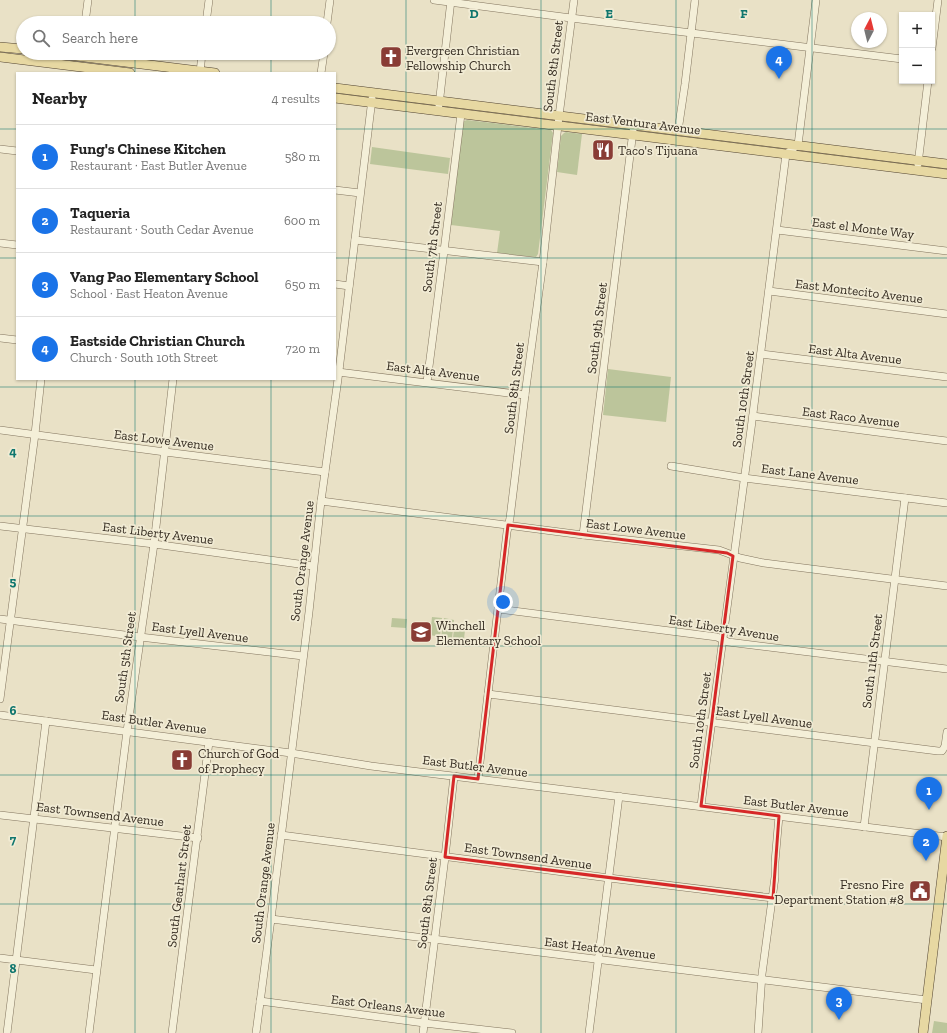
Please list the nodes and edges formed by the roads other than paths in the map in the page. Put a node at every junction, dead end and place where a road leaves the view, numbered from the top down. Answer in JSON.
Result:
{"nodes":[{"id":1,"x":88,"y":0,"type":"edge"},
{"id":2,"x":209,"y":0,"type":"edge"},
{"id":3,"x":330,"y":0,"type":"edge"},
{"id":4,"x":434,"y":0,"type":"edge"},
{"id":5,"x":574,"y":0,"type":"edge"},
{"id":6,"x":695,"y":0,"type":"edge"},
{"id":7,"x":816,"y":0,"type":"edge"},
{"id":8,"x":938,"y":0,"type":"edge"},
{"id":9,"x":451,"y":1,"type":"edge"},
{"id":10,"x":86,"y":16,"type":"edge"},
{"id":11,"x":207,"y":16,"type":"edge"},
{"id":12,"x":328,"y":16,"type":"edge"},
{"id":13,"x":571,"y":18,"type":"junction"},
{"id":14,"x":935,"y":24,"type":"edge"},
{"id":15,"x":691,"y":33,"type":"junction"},
{"id":16,"x":0,"y":46,"type":"edge"},
{"id":17,"x":16,"y":48,"type":"edge"},
{"id":18,"x":810,"y":48,"type":"junction"},
{"id":19,"x":0,"y":57,"type":"edge"},
{"id":20,"x":899,"y":59,"type":"edge"},
{"id":21,"x":16,"y":60,"type":"edge"},
{"id":22,"x":18,"y":60,"type":"edge"},
{"id":23,"x":80,"y":60,"type":"edge"},
{"id":24,"x":115,"y":60,"type":"edge"},
{"id":25,"x":201,"y":60,"type":"edge"},
{"id":26,"x":323,"y":60,"type":"edge"},
{"id":27,"x":79,"y":70,"type":"edge"},
{"id":28,"x":113,"y":72,"type":"edge"},
{"id":29,"x":200,"y":72,"type":"edge"},
{"id":30,"x":321,"y":72,"type":"edge"},
{"id":31,"x":928,"y":84,"type":"edge"},
{"id":32,"x":336,"y":88,"type":"edge"},
{"id":33,"x":372,"y":93,"type":"junction"},
{"id":34,"x":336,"y":98,"type":"edge"},
{"id":35,"x":440,"y":101,"type":"junction"},
{"id":36,"x":372,"y":103,"type":"junction"},
{"id":37,"x":439,"y":111,"type":"junction"},
{"id":38,"x":461,"y":114,"type":"junction"},
{"id":39,"x":559,"y":116,"type":"junction"},
{"id":40,"x":634,"y":125,"type":"junction"},
{"id":41,"x":558,"y":126,"type":"junction"},
{"id":42,"x":678,"y":131,"type":"junction"},
{"id":43,"x":632,"y":135,"type":"junction"},
{"id":44,"x":798,"y":145,"type":"junction"},
{"id":45,"x":0,"y":149,"type":"edge"},
{"id":46,"x":16,"y":151,"type":"edge"},
{"id":47,"x":786,"y":154,"type":"junction"},
{"id":48,"x":918,"y":160,"type":"junction"},
{"id":49,"x":947,"y":164,"type":"edge"},
{"id":50,"x":917,"y":170,"type":"junction"},
{"id":51,"x":947,"y":174,"type":"edge"},
{"id":52,"x":336,"y":190,"type":"edge"},
{"id":53,"x":360,"y":193,"type":"junction"},
{"id":54,"x":777,"y":230,"type":"junction"},
{"id":55,"x":355,"y":240,"type":"junction"},
{"id":56,"x":0,"y":242,"type":"edge"},
{"id":57,"x":16,"y":245,"type":"edge"},
{"id":58,"x":444,"y":251,"type":"junction"},
{"id":59,"x":947,"y":251,"type":"edge"},
{"id":60,"x":543,"y":262,"type":"junction"},
{"id":61,"x":336,"y":284,"type":"edge"},
{"id":62,"x":349,"y":286,"type":"junction"},
{"id":63,"x":769,"y":292,"type":"junction"},
{"id":64,"x":947,"y":314,"type":"edge"},
{"id":65,"x":0,"y":338,"type":"edge"},
{"id":66,"x":16,"y":340,"type":"edge"},
{"id":67,"x":761,"y":354,"type":"junction"},
{"id":68,"x":336,"y":377,"type":"edge"},
{"id":69,"x":947,"y":377,"type":"edge"},
{"id":70,"x":41,"y":380,"type":"edge"},
{"id":71,"x":173,"y":380,"type":"edge"},
{"id":72,"x":336,"y":380,"type":"edge"},
{"id":73,"x":427,"y":382,"type":"junction"},
{"id":74,"x":525,"y":395,"type":"junction"},
{"id":75,"x":753,"y":416,"type":"junction"},
{"id":76,"x":0,"y":430,"type":"edge"},
{"id":77,"x":35,"y":434,"type":"junction"},
{"id":78,"x":947,"y":442,"type":"edge"},
{"id":79,"x":165,"y":452,"type":"junction"},
{"id":80,"x":671,"y":466,"type":"dead end"},
{"id":81,"x":325,"y":472,"type":"junction"},
{"id":82,"x":744,"y":478,"type":"junction"},
{"id":83,"x":905,"y":498,"type":"junction"},
{"id":84,"x":321,"y":502,"type":"junction"},
{"id":85,"x":947,"y":504,"type":"edge"},
{"id":86,"x":508,"y":525,"type":"junction"},
{"id":87,"x":0,"y":526,"type":"edge"},
{"id":88,"x":22,"y":529,"type":"junction"},
{"id":89,"x":583,"y":534,"type":"junction"},
{"id":90,"x":154,"y":544,"type":"junction"},
{"id":91,"x":733,"y":556,"type":"junction"},
{"id":92,"x":313,"y":566,"type":"junction"},
{"id":93,"x":895,"y":579,"type":"junction"},
{"id":94,"x":947,"y":586,"type":"edge"},
{"id":95,"x":498,"y":609,"type":"junction"},
{"id":96,"x":0,"y":619,"type":"edge"},
{"id":97,"x":10,"y":620,"type":"junction"},
{"id":98,"x":140,"y":637,"type":"junction"},
{"id":99,"x":722,"y":640,"type":"junction"},
{"id":100,"x":303,"y":656,"type":"junction"},
{"id":101,"x":884,"y":661,"type":"junction"},
{"id":102,"x":947,"y":669,"type":"edge"},
{"id":103,"x":488,"y":694,"type":"junction"},
{"id":104,"x":0,"y":699,"type":"edge"},
{"id":105,"x":0,"y":715,"type":"edge"},
{"id":106,"x":46,"y":721,"type":"junction"},
{"id":107,"x":711,"y":722,"type":"junction"},
{"id":108,"x":127,"y":732,"type":"junction"},
{"id":109,"x":947,"y":732,"type":"edge"},
{"id":110,"x":209,"y":742,"type":"junction"},
{"id":111,"x":874,"y":743,"type":"junction"},
{"id":112,"x":291,"y":753,"type":"junction"},
{"id":113,"x":454,"y":776,"type":"junction"},
{"id":114,"x":478,"y":779,"type":"junction"},
{"id":115,"x":619,"y":796,"type":"junction"},
{"id":116,"x":701,"y":806,"type":"junction"},
{"id":117,"x":0,"y":815,"type":"edge"},
{"id":118,"x":779,"y":816,"type":"junction"},
{"id":119,"x":34,"y":819,"type":"junction"},
{"id":120,"x":864,"y":827,"type":"junction"},
{"id":121,"x":115,"y":828,"type":"junction"},
{"id":122,"x":281,"y":835,"type":"junction"},
{"id":123,"x":947,"y":837,"type":"edge"},
{"id":124,"x":198,"y":838,"type":"junction"},
{"id":125,"x":445,"y":857,"type":"junction"},
{"id":126,"x":609,"y":878,"type":"junction"},
{"id":127,"x":773,"y":898,"type":"junction"},
{"id":128,"x":271,"y":919,"type":"junction"},
{"id":129,"x":434,"y":939,"type":"junction"},
{"id":130,"x":0,"y":958,"type":"edge"},
{"id":131,"x":17,"y":960,"type":"junction"},
{"id":132,"x":598,"y":960,"type":"junction"},
{"id":133,"x":96,"y":970,"type":"junction"},
{"id":134,"x":762,"y":980,"type":"junction"},
{"id":135,"x":927,"y":1000,"type":"junction"},
{"id":136,"x":260,"y":1001,"type":"junction"},
{"id":137,"x":424,"y":1023,"type":"junction"},
{"id":138,"x":7,"y":1033,"type":"edge"},
{"id":139,"x":89,"y":1033,"type":"edge"},
{"id":140,"x":172,"y":1033,"type":"edge"},
{"id":141,"x":256,"y":1033,"type":"edge"},
{"id":142,"x":423,"y":1033,"type":"edge"},
{"id":143,"x":512,"y":1033,"type":"edge"},
{"id":144,"x":589,"y":1033,"type":"edge"},
{"id":145,"x":758,"y":1033,"type":"edge"},
{"id":146,"x":923,"y":1033,"type":"edge"}],
"edges":[{"from":1,"to":10,"type":"street"},
{"from":2,"to":11,"type":"street"},
{"from":3,"to":12,"type":"street"},
{"from":4,"to":9,"type":"street"},
{"from":5,"to":13,"type":"street","name":"South 8th Street"},
{"from":6,"to":15,"type":"street"},
{"from":7,"to":18,"type":"street"},
{"from":8,"to":14,"type":"street"},
{"from":9,"to":13,"type":"street"},
{"from":9,"to":35,"type":"street"},
{"from":13,"to":15,"type":"street"},
{"from":13,"to":39,"type":"street","name":"South 8th Street"},
{"from":15,"to":18,"type":"street"},
{"from":15,"to":42,"type":"street"},
{"from":16,"to":17,"type":"main road"},
{"from":18,"to":20,"type":"street"},
{"from":18,"to":44,"type":"street"},
{"from":19,"to":21,"type":"main road"},
{"from":22,"to":27,"type":"main road"},
{"from":23,"to":27,"type":"street"},
{"from":24,"to":29,"type":"main road"},
{"from":25,"to":29,"type":"street"},
{"from":26,"to":30,"type":"street"},
{"from":27,"to":28,"type":"main road"},
{"from":31,"to":48,"type":"street"},
{"from":32,"to":33,"type":"main road","name":"East Ventura Avenue"},
{"from":33,"to":35,"type":"main road","name":"East Ventura Avenue"},
{"from":33,"to":36,"type":"street","name":"South Orange Avenue"},
{"from":34,"to":36,"type":"main road","name":"East Ventura Avenue"},
{"from":35,"to":37,"type":"street"},
{"from":35,"to":39,"type":"main road","name":"East Ventura Avenue"},
{"from":36,"to":37,"type":"main road","name":"East Ventura Avenue"},
{"from":36,"to":53,"type":"street","name":"South Orange Avenue"},
{"from":37,"to":38,"type":"main road","name":"East Ventura Avenue"},
{"from":38,"to":41,"type":"main road","name":"East Ventura Avenue"},
{"from":38,"to":58,"type":"street","name":"South 7th Street"},
{"from":39,"to":40,"type":"main road","name":"East Ventura Avenue"},
{"from":39,"to":41,"type":"street","name":"South 8th Street"},
{"from":40,"to":42,"type":"main road","name":"East Ventura Avenue"},
{"from":40,"to":43,"type":"street","name":"South 9th Street"},
{"from":41,"to":43,"type":"main road","name":"East Ventura Avenue"},
{"from":41,"to":60,"type":"street","name":"South 8th Street"},
{"from":42,"to":44,"type":"main road","name":"East Ventura Avenue"},
{"from":43,"to":47,"type":"main road","name":"East Ventura Avenue"},
{"from":43,"to":89,"type":"street","name":"South 9th Street"},
{"from":44,"to":47,"type":"street"},
{"from":44,"to":48,"type":"main road","name":"East Ventura Avenue"},
{"from":45,"to":46,"type":"street"},
{"from":47,"to":50,"type":"main road","name":"East Ventura Avenue"},
{"from":47,"to":54,"type":"street","name":"South 10th Street"},
{"from":48,"to":49,"type":"main road","name":"East Ventura Avenue"},
{"from":48,"to":50,"type":"street"},
{"from":50,"to":51,"type":"main road","name":"East Ventura Avenue"},
{"from":52,"to":53,"type":"street"},
{"from":53,"to":55,"type":"street","name":"South Orange Avenue"},
{"from":54,"to":59,"type":"street","name":"East el Monte Way"},
{"from":54,"to":63,"type":"street","name":"South 10th Street"},
{"from":55,"to":58,"type":"street"},
{"from":55,"to":62,"type":"street","name":"South Orange Avenue"},
{"from":56,"to":57,"type":"street"},
{"from":58,"to":60,"type":"street"},
{"from":58,"to":73,"type":"street","name":"South 7th Street"},
{"from":60,"to":74,"type":"street","name":"South 8th Street"},
{"from":61,"to":62,"type":"street"},
{"from":62,"to":68,"type":"street","name":"South Orange Avenue"},
{"from":63,"to":64,"type":"street","name":"East Montecito Avenue"},
{"from":63,"to":67,"type":"street","name":"South 10th Street"},
{"from":65,"to":66,"type":"street"},
{"from":67,"to":69,"type":"street","name":"East Alta Avenue"},
{"from":67,"to":75,"type":"street","name":"South 10th Street"},
{"from":68,"to":73,"type":"street","name":"East Alta Avenue"},
{"from":70,"to":77,"type":"street"},
{"from":71,"to":79,"type":"street","name":"South 5th Street"},
{"from":72,"to":81,"type":"street","name":"South Orange Avenue"},
{"from":73,"to":74,"type":"street","name":"East Alta Avenue"},
{"from":74,"to":86,"type":"street","name":"South 8th Street"},
{"from":75,"to":78,"type":"street","name":"East Raco Avenue"},
{"from":75,"to":82,"type":"street","name":"South 10th Street"},
{"from":76,"to":77,"type":"street","name":"East Lowe Avenue"},
{"from":77,"to":79,"type":"street","name":"East Lowe Avenue"},
{"from":77,"to":88,"type":"street"},
{"from":79,"to":81,"type":"street","name":"East Lowe Avenue"},
{"from":79,"to":90,"type":"street","name":"South 5th Street"},
{"from":80,"to":82,"type":"street","name":"East Lane Avenue"},
{"from":81,"to":84,"type":"street","name":"South Orange Avenue"},
{"from":82,"to":83,"type":"street","name":"East Lane Avenue"},
{"from":82,"to":91,"type":"street","name":"South 10th Street"},
{"from":83,"to":85,"type":"street","name":"East Lane Avenue"},
{"from":83,"to":93,"type":"street","name":"South 11th Street"},
{"from":84,"to":86,"type":"street","name":"East Lowe Avenue"},
{"from":84,"to":92,"type":"street","name":"South Orange Avenue"},
{"from":86,"to":89,"type":"street","name":"East Lowe Avenue"},
{"from":86,"to":95,"type":"street","name":"South 8th Street"},
{"from":87,"to":88,"type":"street","name":"East Liberty Avenue"},
{"from":88,"to":90,"type":"street","name":"East Liberty Avenue"},
{"from":88,"to":97,"type":"street"},
{"from":89,"to":91,"type":"street","name":"East Lowe Avenue"},
{"from":90,"to":92,"type":"street","name":"East Liberty Avenue"},
{"from":90,"to":98,"type":"street","name":"South 5th Street"},
{"from":91,"to":93,"type":"street","name":"East Lowe Avenue"},
{"from":91,"to":99,"type":"street","name":"South 10th Street"},
{"from":92,"to":100,"type":"street","name":"South Orange Avenue"},
{"from":93,"to":94,"type":"street","name":"East Lowe Avenue"},
{"from":93,"to":101,"type":"street","name":"South 11th Street"},
{"from":95,"to":99,"type":"street","name":"East Liberty Avenue"},
{"from":95,"to":103,"type":"street","name":"South 8th Street"},
{"from":96,"to":97,"type":"street","name":"East Lyell Avenue"},
{"from":97,"to":98,"type":"street","name":"East Lyell Avenue"},
{"from":97,"to":104,"type":"street"},
{"from":98,"to":100,"type":"street","name":"East Lyell Avenue"},
{"from":98,"to":108,"type":"street","name":"South 5th Street"},
{"from":99,"to":101,"type":"street","name":"East Liberty Avenue"},
{"from":99,"to":107,"type":"street","name":"South 10th Street"},
{"from":100,"to":112,"type":"street","name":"South Orange Avenue"},
{"from":101,"to":102,"type":"street","name":"East Liberty Avenue"},
{"from":101,"to":111,"type":"street","name":"South 11th Street"},
{"from":103,"to":107,"type":"street","name":"East Lyell Avenue"},
{"from":103,"to":114,"type":"street","name":"South 8th Street"},
{"from":105,"to":106,"type":"street","name":"East Butler Avenue"},
{"from":106,"to":108,"type":"street","name":"East Butler Avenue"},
{"from":106,"to":119,"type":"street"},
{"from":107,"to":111,"type":"street","name":"East Lyell Avenue"},
{"from":107,"to":116,"type":"street","name":"South 10th Street"},
{"from":108,"to":110,"type":"street","name":"East Butler Avenue"},
{"from":108,"to":121,"type":"street","name":"South 5th Street"},
{"from":109,"to":111,"type":"street","name":"East Lyell Avenue"},
{"from":110,"to":112,"type":"street","name":"East Butler Avenue"},
{"from":110,"to":124,"type":"street","name":"South Gearhart Street"},
{"from":111,"to":120,"type":"street","name":"South 11th Street"},
{"from":112,"to":113,"type":"street","name":"East Butler Avenue"},
{"from":112,"to":122,"type":"street","name":"South Orange Avenue"},
{"from":113,"to":114,"type":"street","name":"East Butler Avenue"},
{"from":113,"to":125,"type":"street","name":"South 8th Street"},
{"from":114,"to":115,"type":"street","name":"East Butler Avenue"},
{"from":115,"to":116,"type":"street","name":"East Butler Avenue"},
{"from":115,"to":126,"type":"street"},
{"from":116,"to":118,"type":"street","name":"East Butler Avenue"},
{"from":117,"to":119,"type":"street","name":"East Townsend Avenue"},
{"from":118,"to":120,"type":"street","name":"East Butler Avenue"},
{"from":118,"to":127,"type":"street"},
{"from":119,"to":121,"type":"street","name":"East Townsend Avenue"},
{"from":119,"to":131,"type":"street"},
{"from":120,"to":123,"type":"street","name":"East Butler Avenue"},
{"from":121,"to":124,"type":"street","name":"East Townsend Avenue"},
{"from":121,"to":133,"type":"street","name":"South 5th Street"},
{"from":122,"to":125,"type":"street","name":"East Townsend Avenue"},
{"from":122,"to":128,"type":"street","name":"South Orange Avenue"},
{"from":123,"to":135,"type":"main road"},
{"from":124,"to":140,"type":"street","name":"South Gearhart Street"},
{"from":125,"to":126,"type":"street","name":"East Townsend Avenue"},
{"from":125,"to":129,"type":"street","name":"South 8th Street"},
{"from":126,"to":127,"type":"street","name":"East Townsend Avenue"},
{"from":126,"to":132,"type":"street"},
{"from":127,"to":134,"type":"street"},
{"from":128,"to":129,"type":"street","name":"East Heaton Avenue"},
{"from":128,"to":136,"type":"street","name":"South Orange Avenue"},
{"from":129,"to":132,"type":"street","name":"East Heaton Avenue"},
{"from":129,"to":137,"type":"street","name":"South 8th Street"},
{"from":130,"to":131,"type":"street"},
{"from":131,"to":133,"type":"street"},
{"from":131,"to":138,"type":"street"},
{"from":132,"to":134,"type":"street","name":"East Heaton Avenue"},
{"from":132,"to":144,"type":"street"},
{"from":133,"to":139,"type":"street","name":"South 5th Street"},
{"from":134,"to":135,"type":"street","name":"East Heaton Avenue"},
{"from":134,"to":145,"type":"street"},
{"from":135,"to":146,"type":"main road"},
{"from":136,"to":137,"type":"street","name":"East Orleans Avenue"},
{"from":136,"to":141,"type":"street","name":"South Orange Avenue"},
{"from":137,"to":142,"type":"street","name":"South 8th Street"},
{"from":137,"to":143,"type":"street","name":"East Orleans Avenue"}]}
